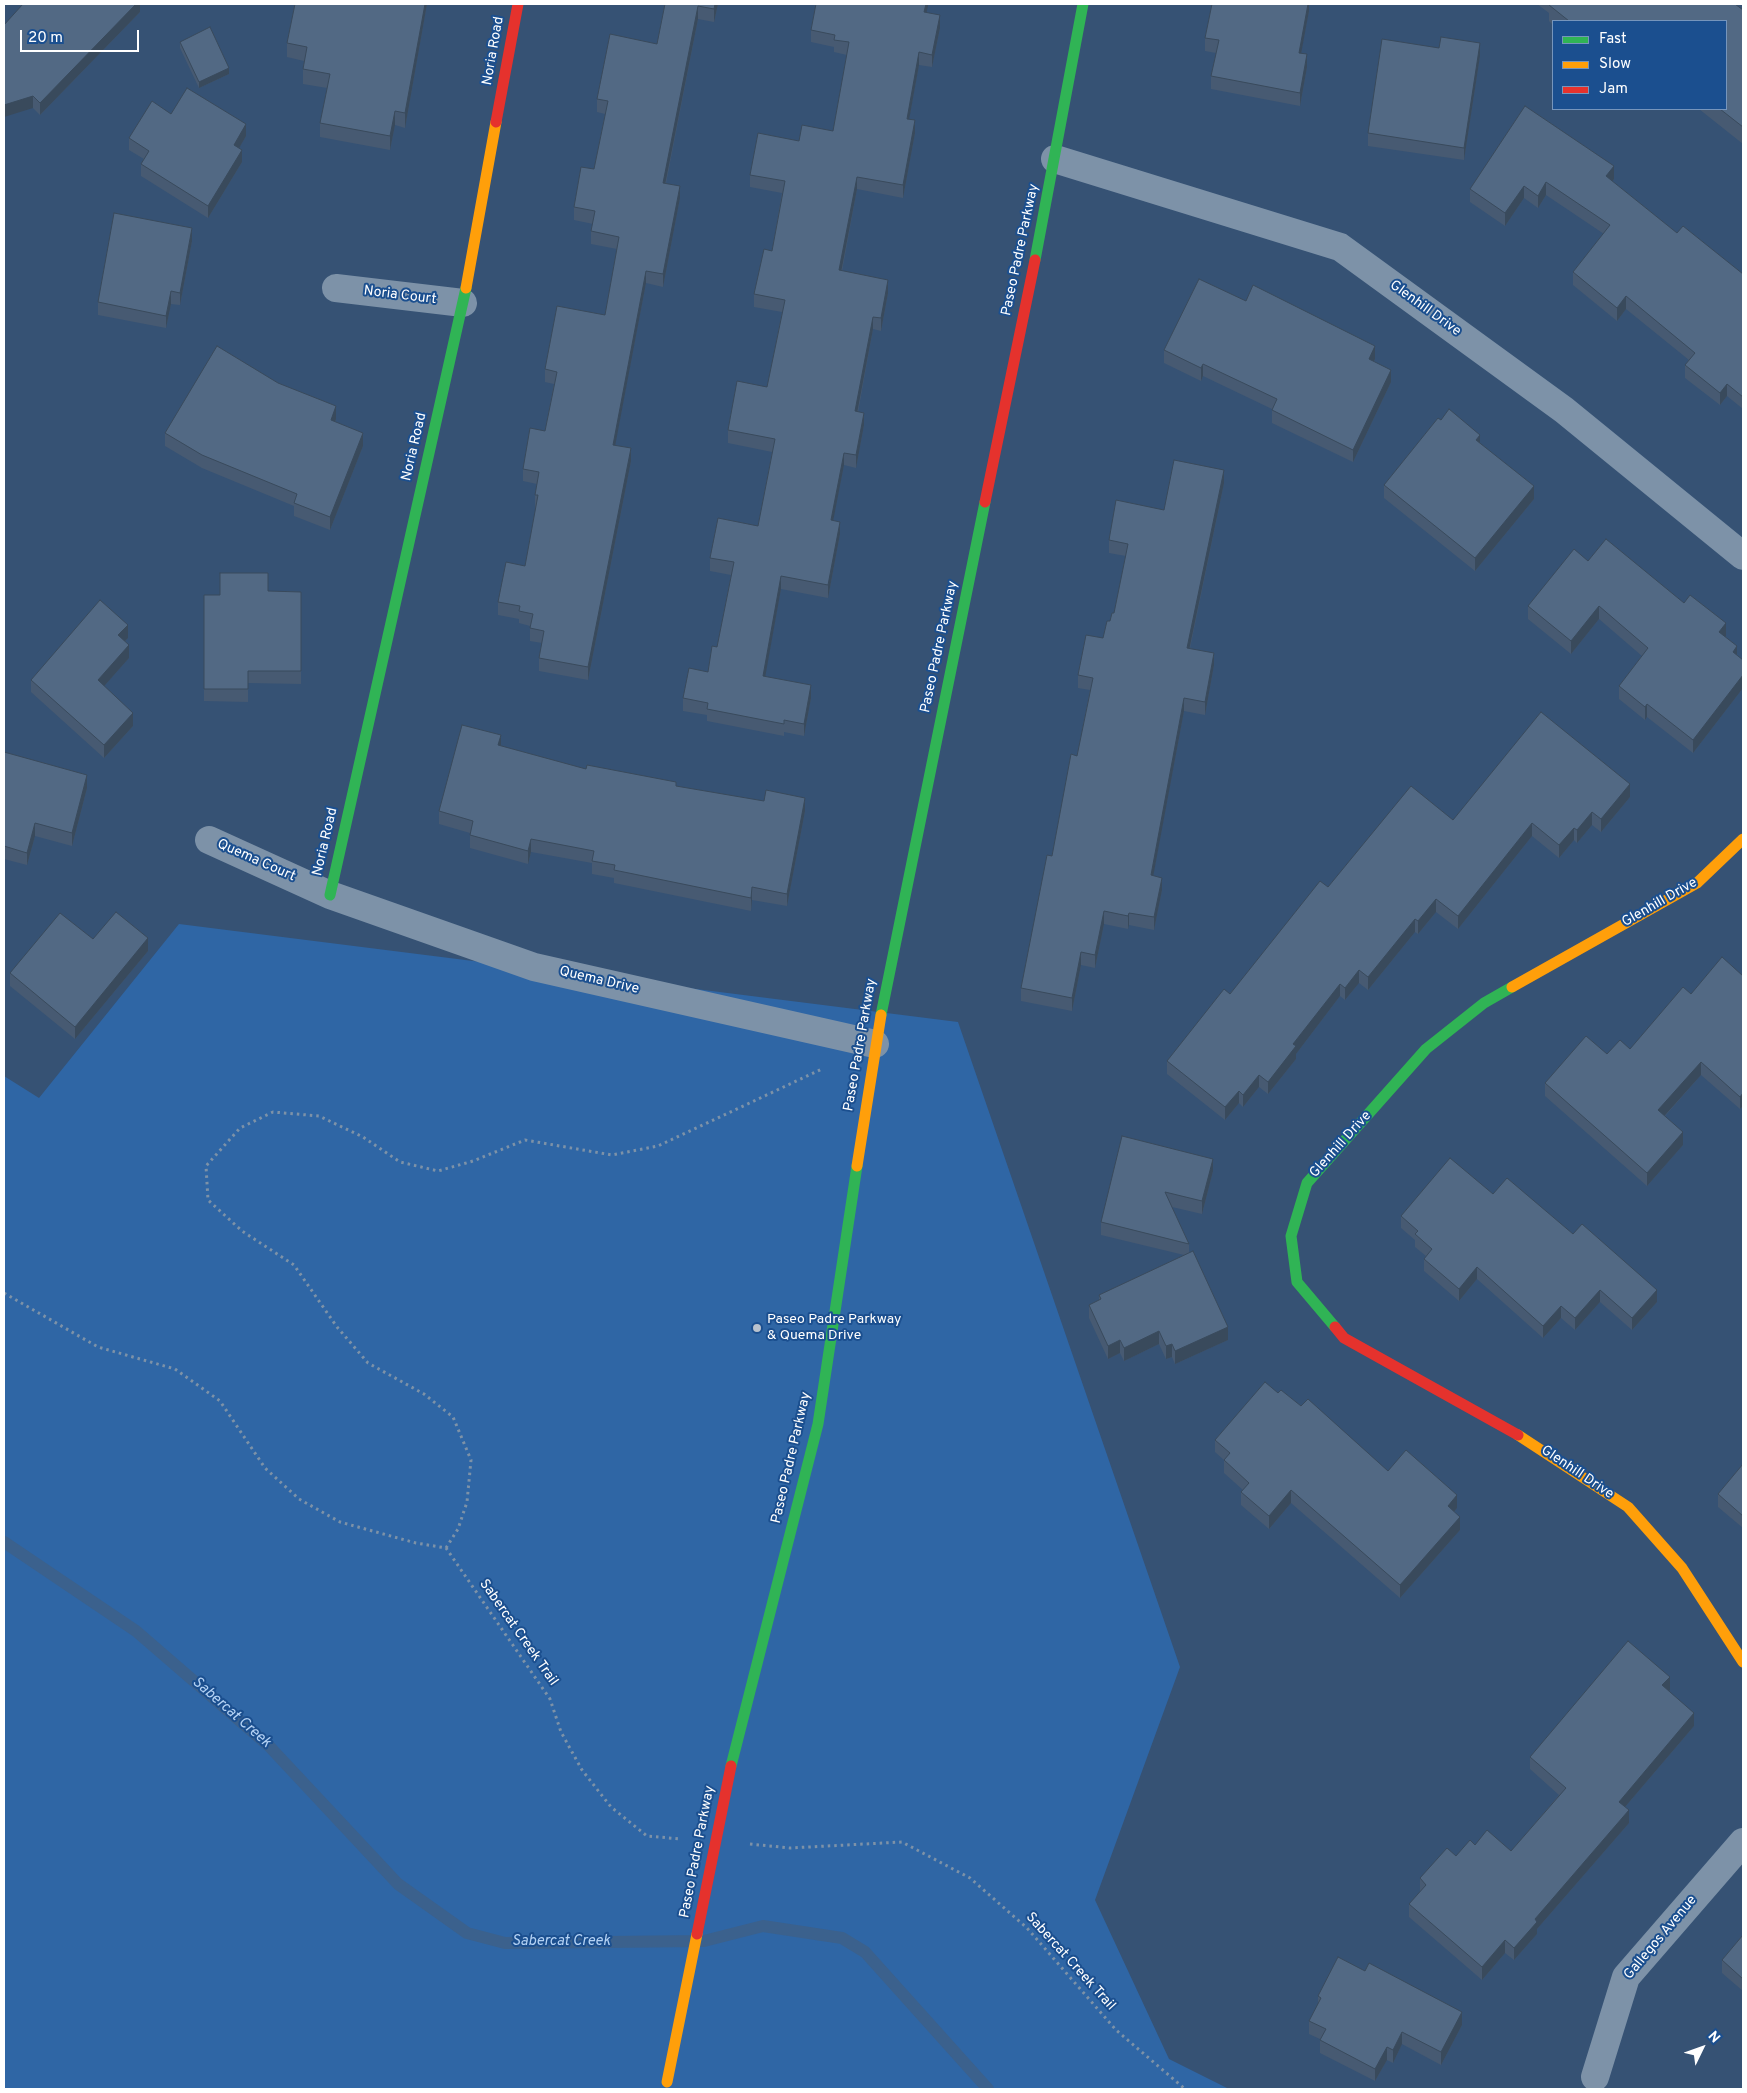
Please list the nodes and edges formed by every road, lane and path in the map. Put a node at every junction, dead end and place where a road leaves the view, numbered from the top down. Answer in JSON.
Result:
{"nodes":[{"id":1,"x":518,"y":4,"type":"edge"},
{"id":2,"x":1084,"y":4,"type":"edge"},
{"id":3,"x":1055,"y":159,"type":"junction"},
{"id":4,"x":336,"y":288,"type":"dead end"},
{"id":5,"x":463,"y":304,"type":"junction"},
{"id":6,"x":1743,"y":556,"type":"edge"},
{"id":7,"x":1743,"y":839,"type":"edge"},
{"id":8,"x":209,"y":840,"type":"dead end"},
{"id":9,"x":330,"y":895,"type":"junction"},
{"id":10,"x":875,"y":1044,"type":"junction"},
{"id":11,"x":4,"y":1293,"type":"edge"},
{"id":12,"x":446,"y":1548,"type":"junction"},
{"id":13,"x":1743,"y":1662,"type":"edge"},
{"id":14,"x":685,"y":1839,"type":"dead end"},
{"id":15,"x":1743,"y":1842,"type":"edge"},
{"id":16,"x":742,"y":1844,"type":"dead end"},
{"id":17,"x":1596,"y":2077,"type":"dead end"},
{"id":18,"x":666,"y":2086,"type":"edge"},
{"id":19,"x":1185,"y":2089,"type":"edge"}],
"edges":[{"from":1,"to":5,"type":"street","name":"Noria Road"},
{"from":2,"to":3,"type":"street","name":"Paseo Padre Parkway"},
{"from":3,"to":6,"type":"street","name":"Glenhill Drive"},
{"from":3,"to":10,"type":"street","name":"Paseo Padre Parkway"},
{"from":4,"to":5,"type":"street","name":"Noria Court"},
{"from":5,"to":9,"type":"street","name":"Noria Road"},
{"from":7,"to":13,"type":"street","name":"Glenhill Drive"},
{"from":8,"to":9,"type":"street","name":"Quema Court"},
{"from":9,"to":10,"type":"street","name":"Quema Drive"},
{"from":10,"to":12,"type":"path"},
{"from":10,"to":18,"type":"street","name":"Paseo Padre Parkway","bridge":true},
{"from":11,"to":12,"type":"path"},
{"from":12,"to":14,"type":"path","name":"Sabercat Creek Trail"},
{"from":15,"to":17,"type":"street","name":"Gallegos Avenue"},
{"from":16,"to":19,"type":"path","name":"Sabercat Creek Trail"}]}
